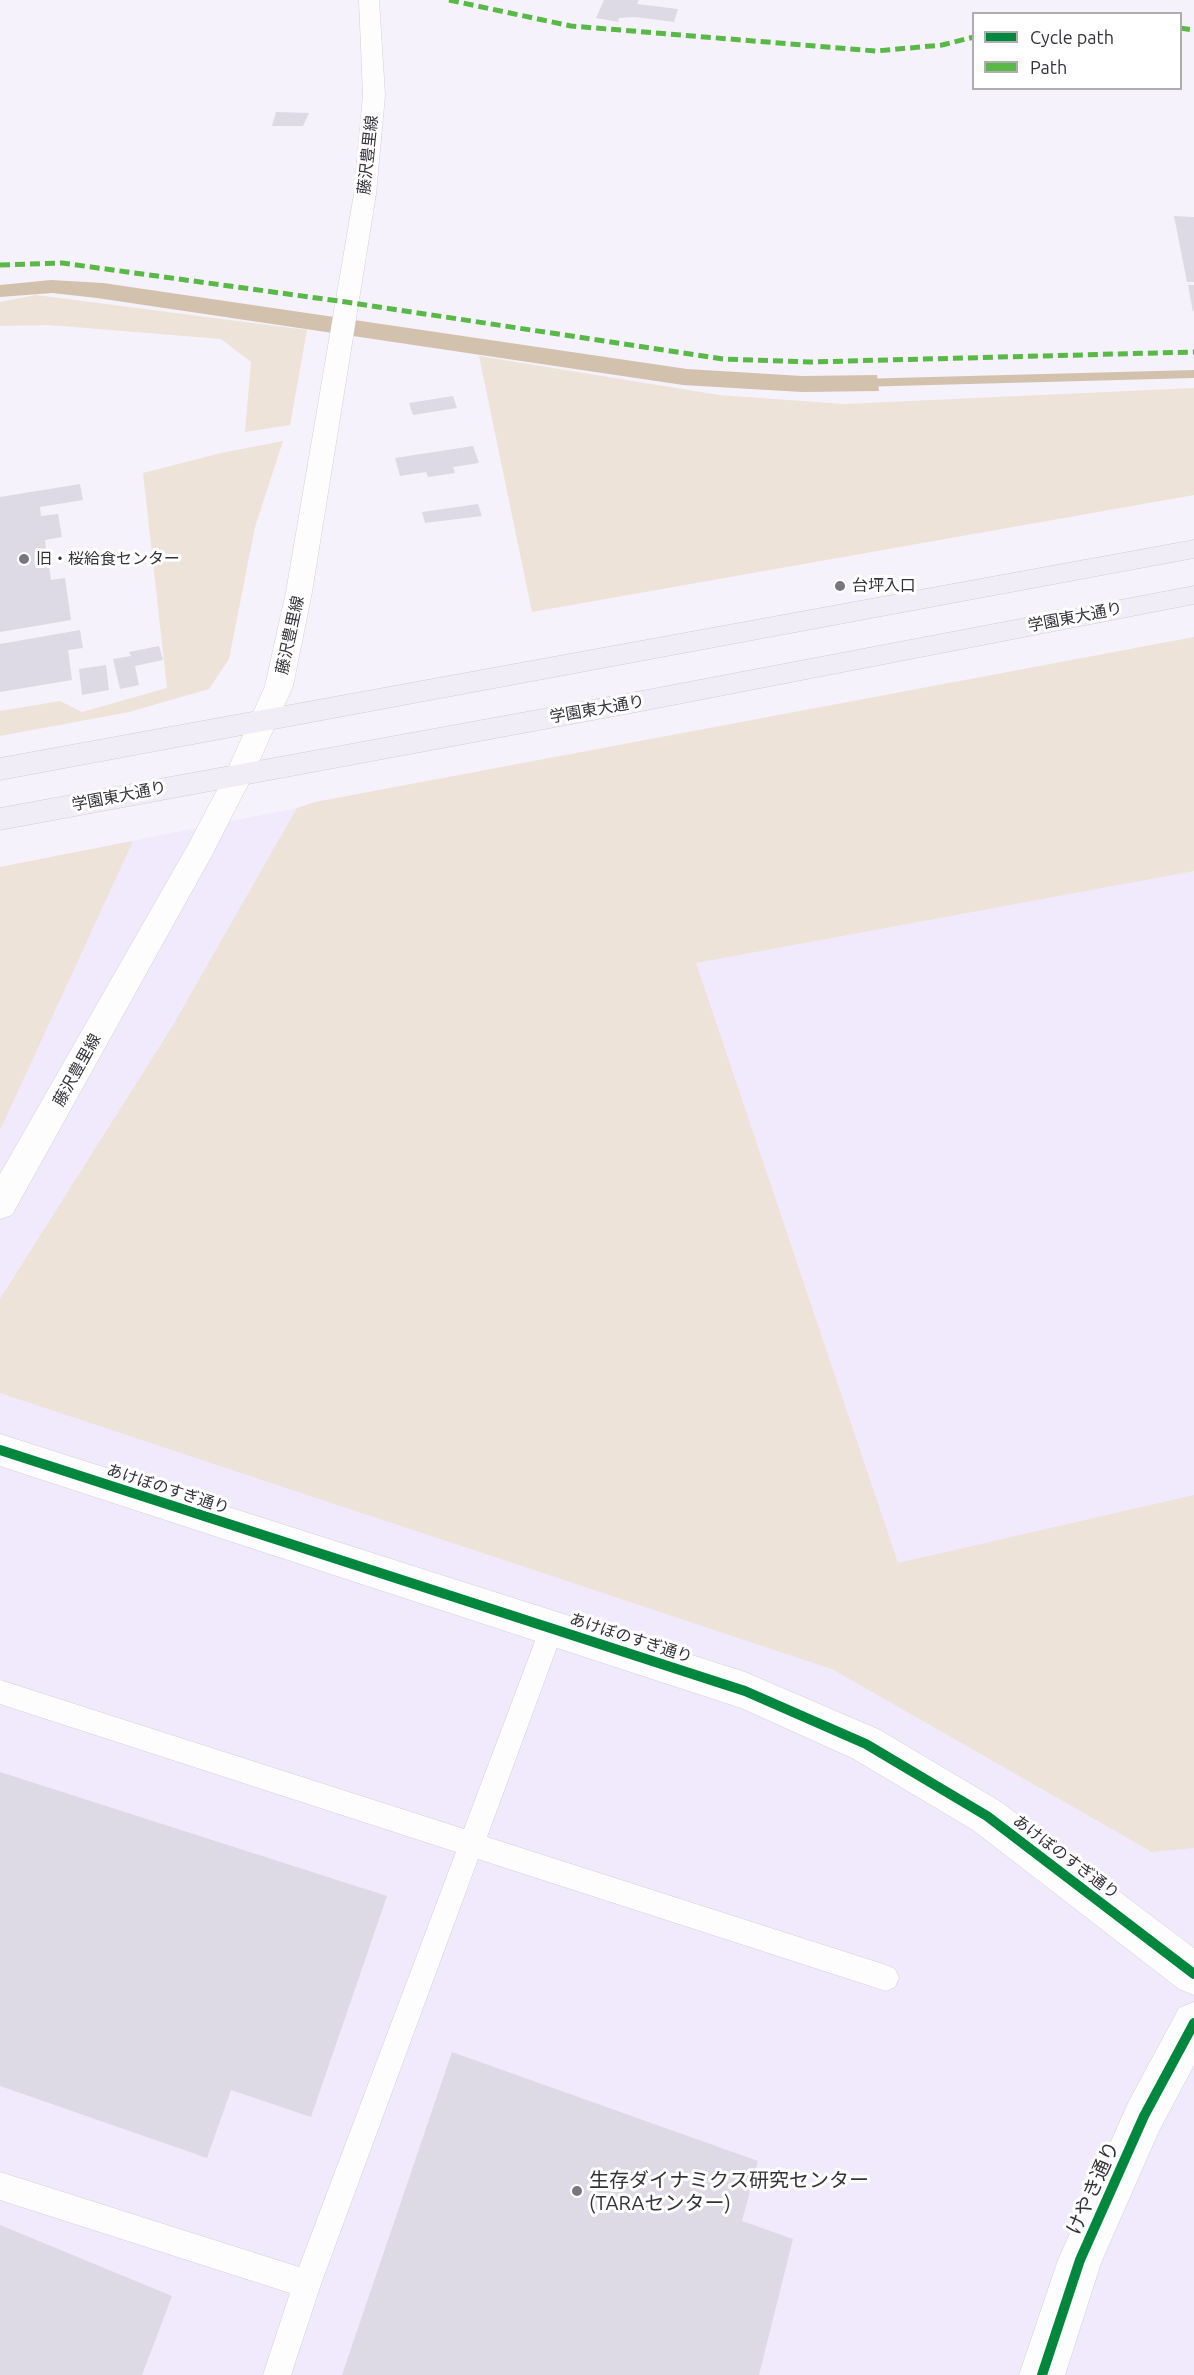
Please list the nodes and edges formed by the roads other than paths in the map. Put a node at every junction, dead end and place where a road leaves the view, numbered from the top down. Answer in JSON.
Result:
{"nodes":[{"id":1,"x":369,"y":0,"type":"edge"},
{"id":2,"x":1194,"y":549,"type":"edge"},
{"id":3,"x":1194,"y":595,"type":"edge"},
{"id":4,"x":265,"y":720,"type":"junction"},
{"id":5,"x":0,"y":769,"type":"edge"},
{"id":6,"x":240,"y":773,"type":"junction"},
{"id":7,"x":0,"y":819,"type":"edge"},
{"id":8,"x":0,"y":1205,"type":"edge"},
{"id":9,"x":0,"y":1450,"type":"edge"},
{"id":10,"x":552,"y":1628,"type":"junction"},
{"id":11,"x":0,"y":1692,"type":"edge"},
{"id":12,"x":470,"y":1844,"type":"junction"},
{"id":13,"x":1194,"y":1974,"type":"edge"},
{"id":14,"x":886,"y":1978,"type":"dead end"},
{"id":15,"x":1194,"y":2023,"type":"edge"},
{"id":16,"x":0,"y":2186,"type":"edge"},
{"id":17,"x":307,"y":2284,"type":"junction"},
{"id":18,"x":277,"y":2375,"type":"edge"},
{"id":19,"x":1042,"y":2375,"type":"edge"}],
"edges":[{"from":1,"to":4,"type":"main road","name":"藤沢豊里線"},
{"from":2,"to":4,"type":"main road"},
{"from":3,"to":6,"type":"main road","name":"学園東大通り"},
{"from":4,"to":5,"type":"main road"},
{"from":4,"to":6,"type":"main road","name":"藤沢豊里線"},
{"from":6,"to":7,"type":"main road","name":"学園東大通り"},
{"from":6,"to":8,"type":"main road","name":"藤沢豊里線"},
{"from":9,"to":10,"type":"main road","name":"あけぼのすぎ通り"},
{"from":10,"to":12,"type":"lane"},
{"from":10,"to":13,"type":"main road","name":"あけぼのすぎ通り"},
{"from":11,"to":12,"type":"lane"},
{"from":12,"to":14,"type":"lane"},
{"from":12,"to":17,"type":"lane"},
{"from":15,"to":19,"type":"main road","name":"けやき通り"},
{"from":16,"to":17,"type":"lane"},
{"from":17,"to":18,"type":"lane"}]}
